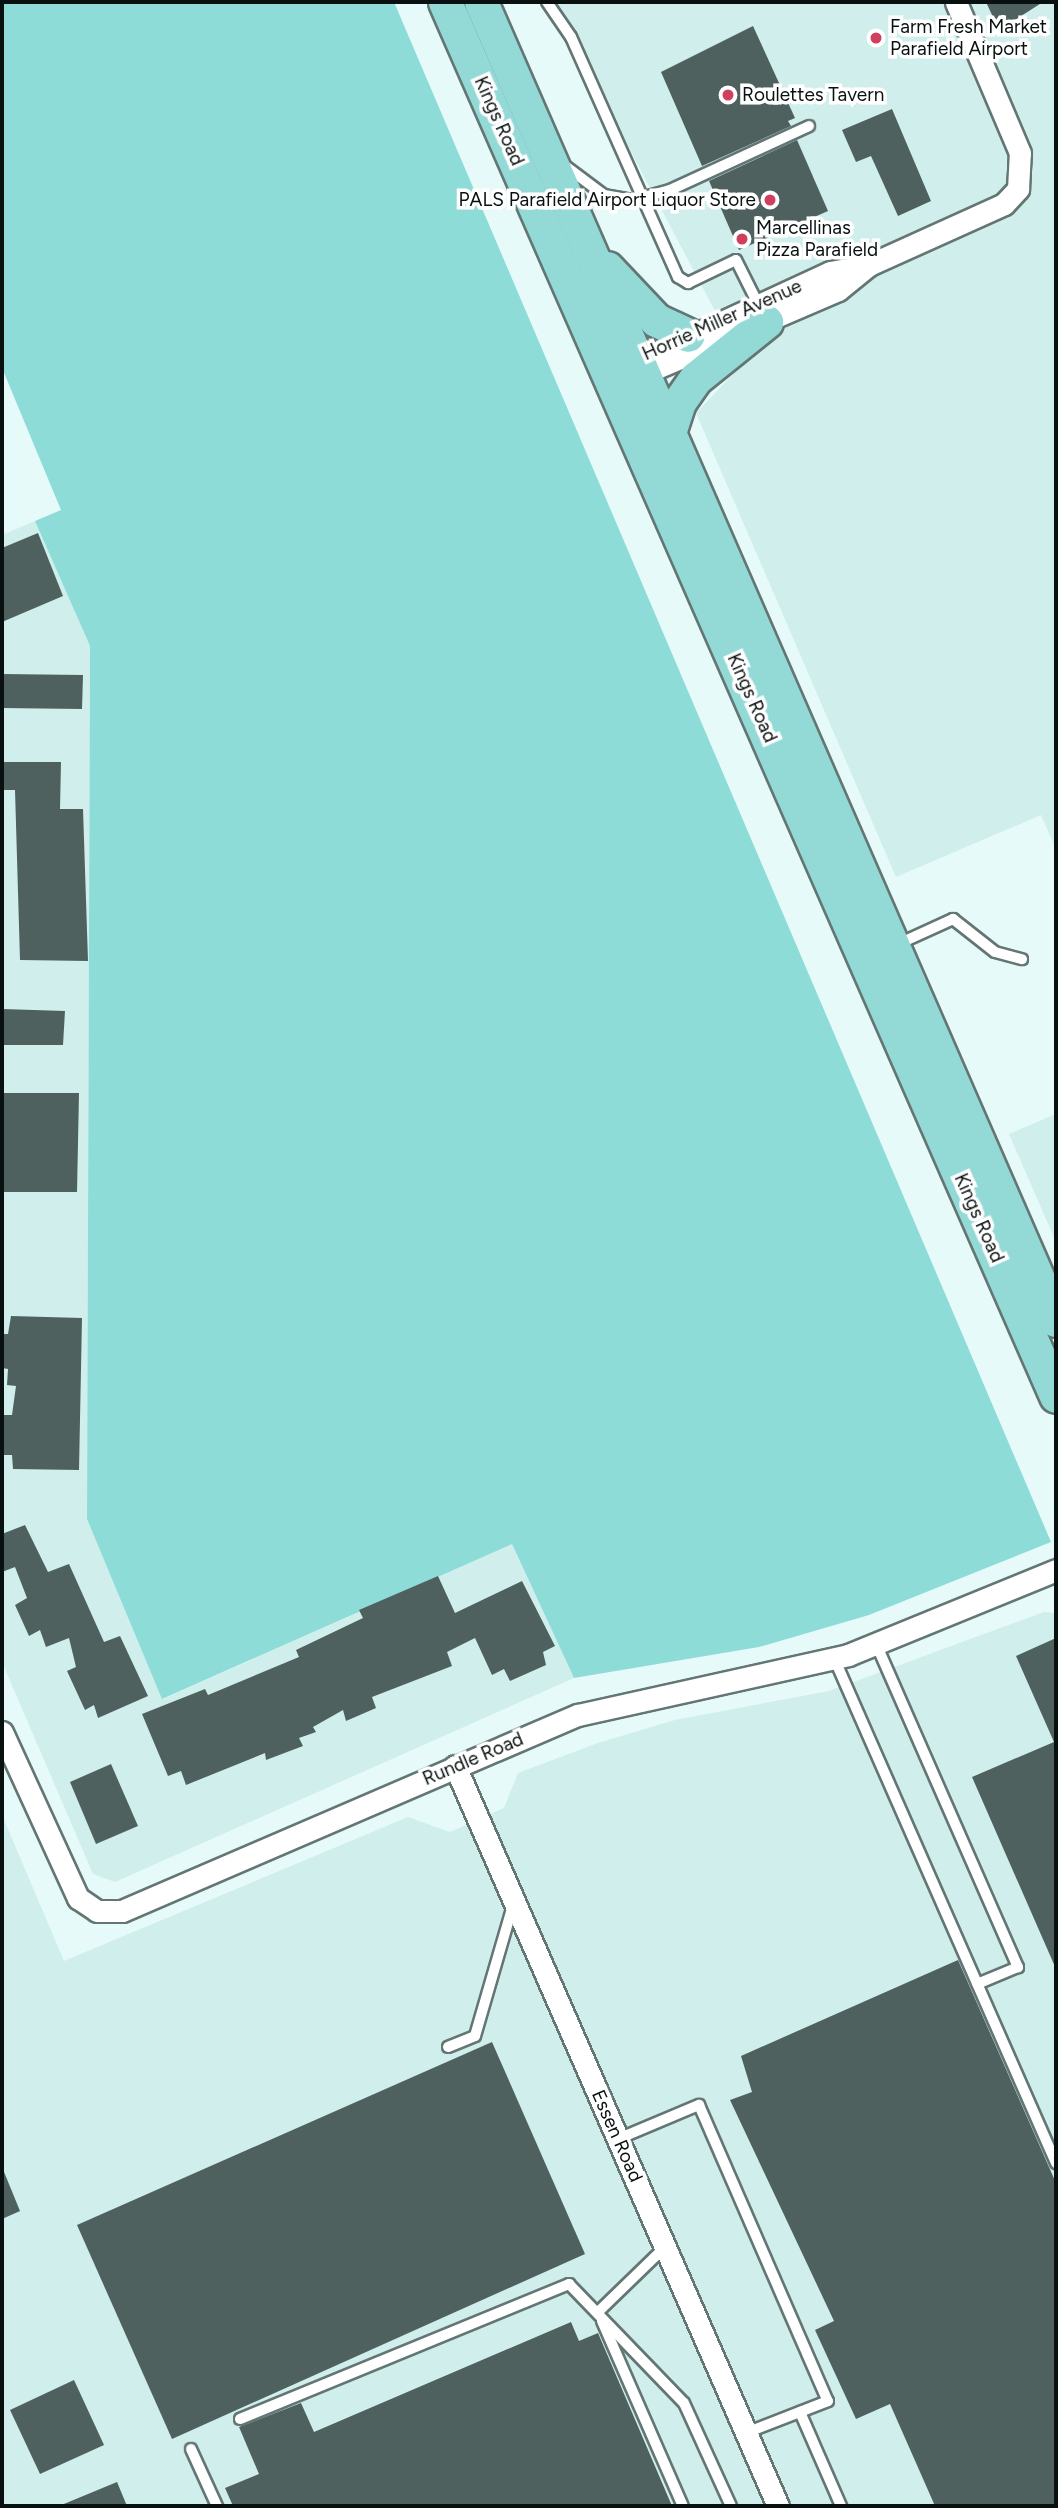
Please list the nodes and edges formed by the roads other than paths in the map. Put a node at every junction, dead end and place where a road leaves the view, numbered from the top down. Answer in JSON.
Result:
{"nodes":[{"id":1,"x":445,"y":2,"type":"edge"},
{"id":2,"x":547,"y":2,"type":"edge"},
{"id":3,"x":956,"y":2,"type":"edge"},
{"id":4,"x":491,"y":12,"type":"edge"},
{"id":5,"x":809,"y":126,"type":"dead end"},
{"id":6,"x":538,"y":132,"type":"junction"},
{"id":7,"x":644,"y":198,"type":"junction"},
{"id":8,"x":586,"y":242,"type":"junction"},
{"id":9,"x":762,"y":312,"type":"junction"},
{"id":10,"x":688,"y":335,"type":"junction"},
{"id":11,"x":631,"y":371,"type":"junction"},
{"id":12,"x":669,"y":433,"type":"junction"},
{"id":13,"x":894,"y":947,"type":"junction"},
{"id":14,"x":1023,"y":959,"type":"dead end"},
{"id":15,"x":1056,"y":1320,"type":"edge"},
{"id":16,"x":1056,"y":1396,"type":"edge"},
{"id":17,"x":1056,"y":1570,"type":"edge"},
{"id":18,"x":877,"y":1646,"type":"junction"},
{"id":19,"x":834,"y":1658,"type":"junction"},
{"id":20,"x":2,"y":1732,"type":"edge"},
{"id":21,"x":455,"y":1766,"type":"junction"},
{"id":22,"x":514,"y":1902,"type":"junction"},
{"id":23,"x":977,"y":1984,"type":"junction"},
{"id":24,"x":448,"y":2047,"type":"dead end"},
{"id":25,"x":618,"y":2139,"type":"junction"},
{"id":26,"x":1056,"y":2163,"type":"edge"},
{"id":27,"x":665,"y":2248,"type":"junction"},
{"id":28,"x":598,"y":2312,"type":"junction"},
{"id":29,"x":800,"y":2412,"type":"junction"},
{"id":30,"x":240,"y":2419,"type":"dead end"},
{"id":31,"x":746,"y":2433,"type":"junction"},
{"id":32,"x":191,"y":2449,"type":"dead end"},
{"id":33,"x":729,"y":2504,"type":"edge"},
{"id":34,"x":217,"y":2506,"type":"edge"},
{"id":35,"x":683,"y":2506,"type":"edge"},
{"id":36,"x":716,"y":2506,"type":"edge"},
{"id":37,"x":778,"y":2506,"type":"edge"},
{"id":38,"x":841,"y":2506,"type":"edge"}],
"edges":[{"from":1,"to":11,"type":"main road","name":"Kings Road"},
{"from":2,"to":7,"type":"lane"},
{"from":3,"to":9,"type":"street","name":"Horrie Miller Avenue"},
{"from":4,"to":6,"type":"main road","name":"Kings Road"},
{"from":5,"to":7,"type":"lane"},
{"from":6,"to":7,"type":"lane"},
{"from":6,"to":8,"type":"main road","name":"Kings Road"},
{"from":7,"to":9,"type":"lane"},
{"from":8,"to":10,"type":"main road"},
{"from":8,"to":11,"type":"main road","name":"Kings Road"},
{"from":9,"to":10,"type":"street","name":"Horrie Miller Avenue"},
{"from":9,"to":11,"type":"street","name":"Horrie Miller Avenue"},
{"from":9,"to":12,"type":"main road"},
{"from":10,"to":11,"type":"street","name":"Horrie Miller Avenue"},
{"from":11,"to":12,"type":"main road","name":"Kings Road"},
{"from":11,"to":16,"type":"main road","name":"Kings Road"},
{"from":12,"to":13,"type":"main road","name":"Kings Road"},
{"from":13,"to":14,"type":"lane"},
{"from":13,"to":15,"type":"main road","name":"Kings Road"},
{"from":17,"to":18,"type":"street","name":"Rundle Road"},
{"from":18,"to":19,"type":"street","name":"Rundle Road"},
{"from":18,"to":23,"type":"lane"},
{"from":19,"to":21,"type":"street","name":"Rundle Road"},
{"from":19,"to":23,"type":"lane"},
{"from":20,"to":21,"type":"street","name":"Rundle Road"},
{"from":21,"to":22,"type":"street","name":"Essen Road"},
{"from":22,"to":24,"type":"lane"},
{"from":22,"to":25,"type":"street","name":"Essen Road"},
{"from":23,"to":26,"type":"lane"},
{"from":25,"to":27,"type":"street","name":"Essen Road"},
{"from":25,"to":29,"type":"lane"},
{"from":27,"to":28,"type":"lane"},
{"from":27,"to":31,"type":"street","name":"Essen Road"},
{"from":28,"to":30,"type":"lane"},
{"from":28,"to":33,"type":"lane"},
{"from":28,"to":35,"type":"lane"},
{"from":29,"to":31,"type":"lane"},
{"from":29,"to":38,"type":"lane"},
{"from":31,"to":37,"type":"street","name":"Essen Road"},
{"from":32,"to":34,"type":"lane"},
{"from":33,"to":36,"type":"lane"}]}
